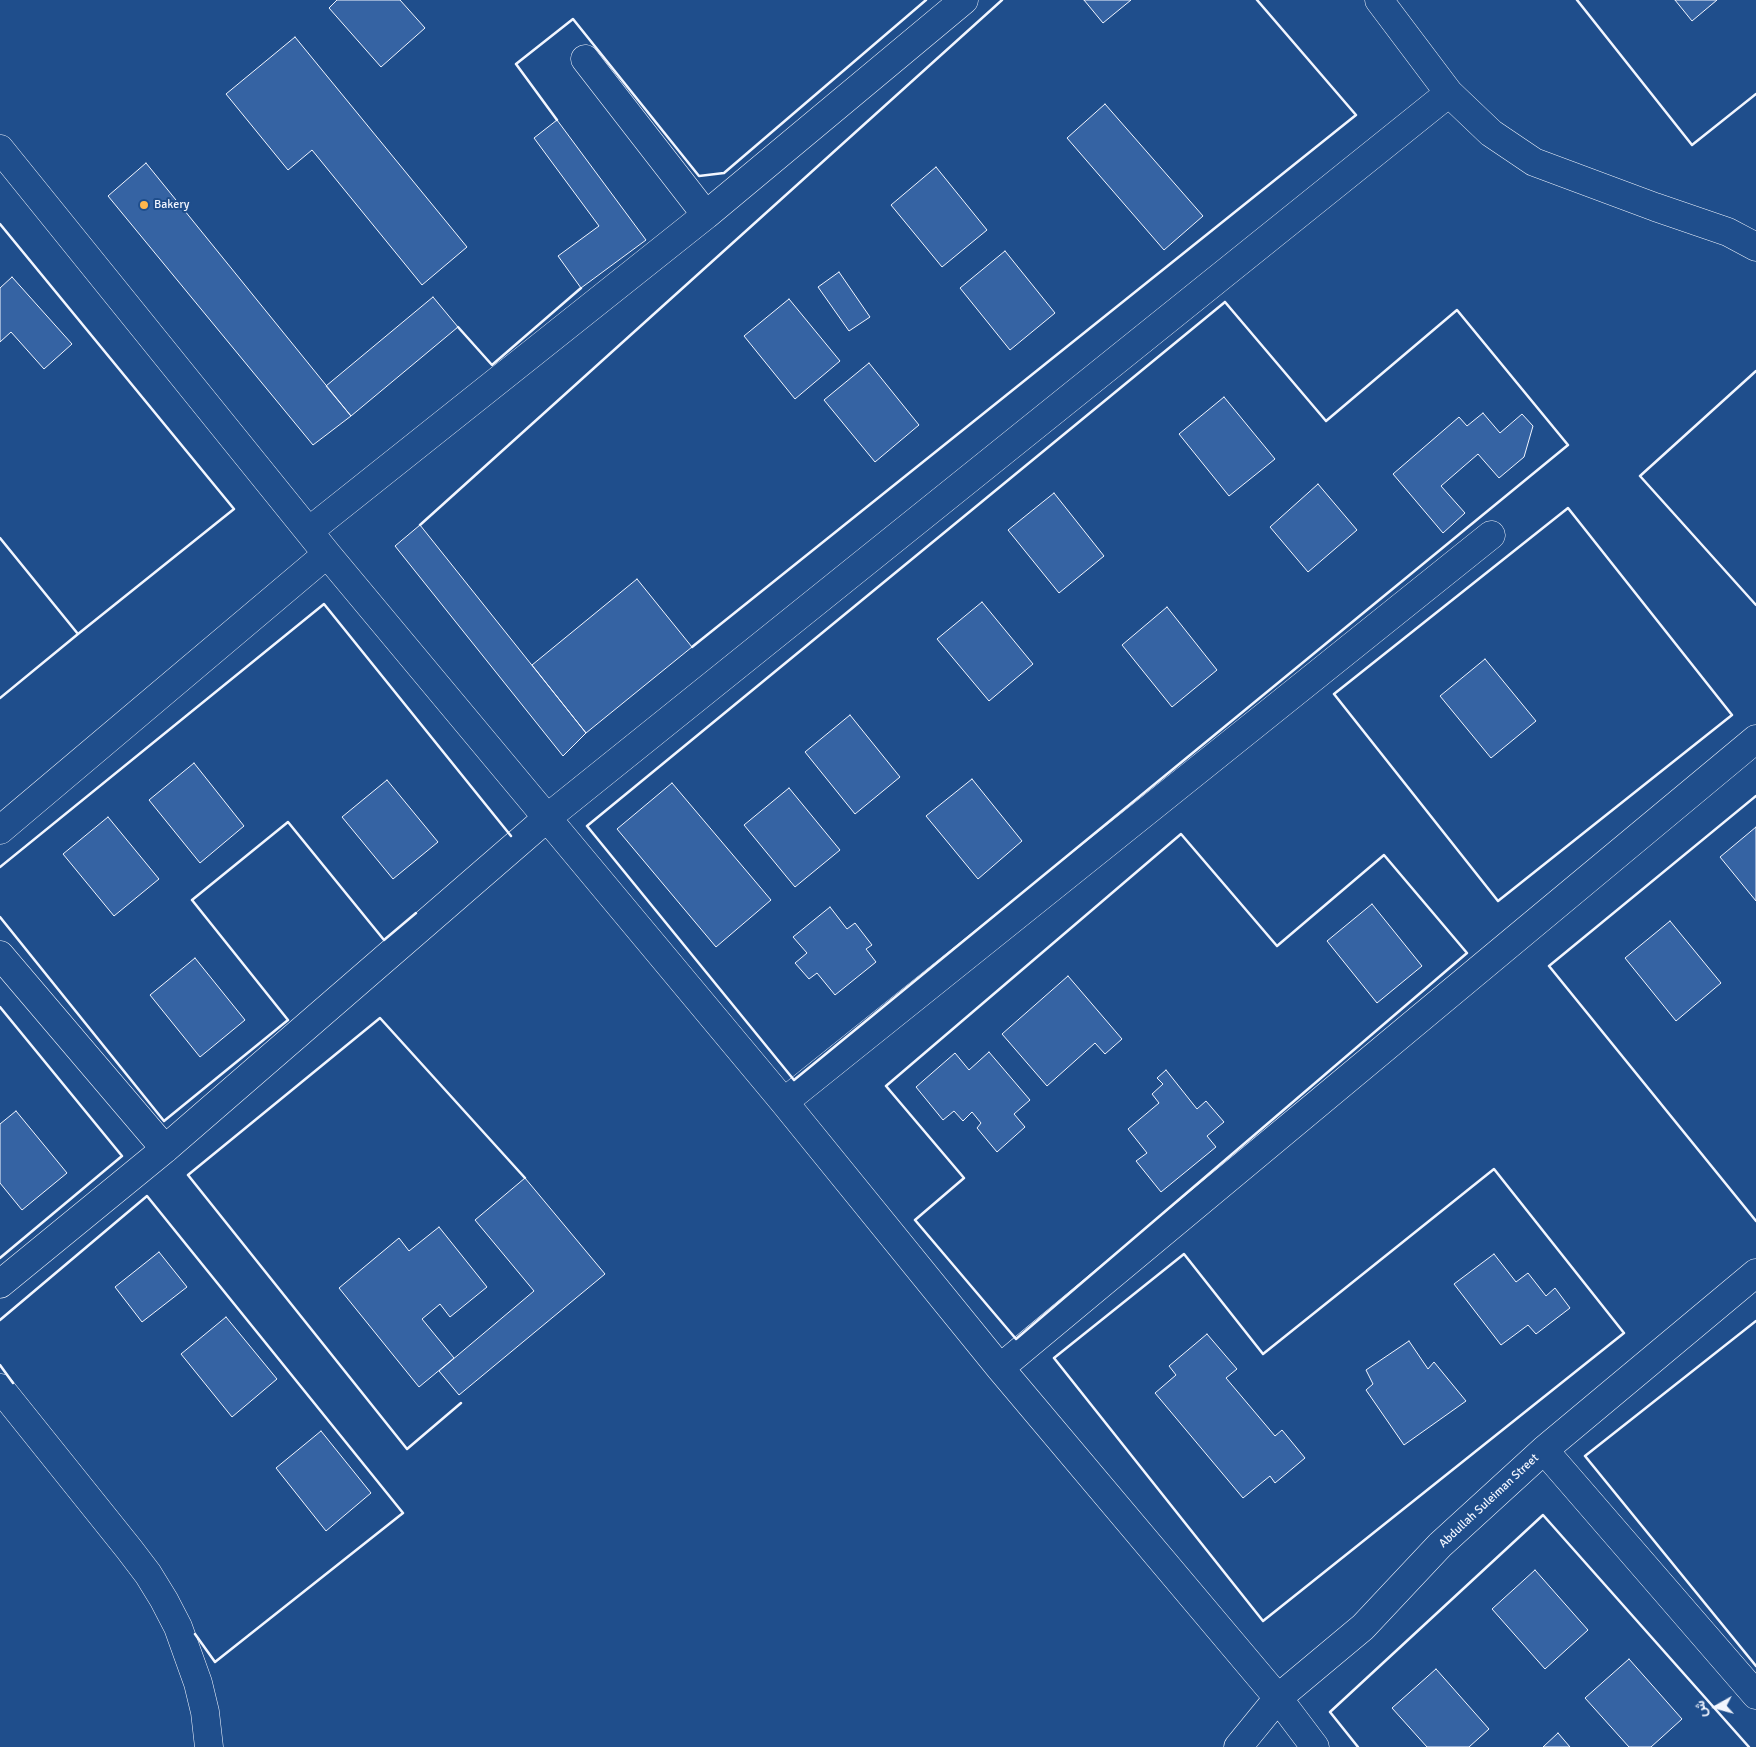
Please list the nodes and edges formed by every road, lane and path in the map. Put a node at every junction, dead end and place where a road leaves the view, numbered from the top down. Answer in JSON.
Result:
{"nodes":[{"id":1,"x":964,"y":0,"type":"edge"},
{"id":2,"x":1379,"y":0,"type":"edge"},
{"id":3,"x":585,"y":59,"type":"dead end"},
{"id":4,"x":1449,"y":93,"type":"junction"},
{"id":5,"x":0,"y":149,"type":"edge"},
{"id":6,"x":706,"y":216,"type":"junction"},
{"id":7,"x":1756,"y":247,"type":"edge"},
{"id":8,"x":309,"y":531,"type":"junction"},
{"id":9,"x":1491,"y":534,"type":"dead end"},
{"id":10,"x":327,"y":554,"type":"junction"},
{"id":11,"x":1756,"y":739,"type":"edge"},
{"id":12,"x":548,"y":818,"type":"junction"},
{"id":13,"x":0,"y":830,"type":"edge"},
{"id":14,"x":0,"y":956,"type":"edge"},
{"id":15,"x":784,"y":1102,"type":"junction"},
{"id":16,"x":165,"y":1149,"type":"junction"},
{"id":17,"x":1756,"y":1273,"type":"edge"},
{"id":18,"x":0,"y":1284,"type":"edge"},
{"id":19,"x":1000,"y":1368,"type":"junction"},
{"id":20,"x":0,"y":1388,"type":"edge"},
{"id":21,"x":1544,"y":1450,"type":"junction"},
{"id":22,"x":1756,"y":1694,"type":"edge"},
{"id":23,"x":1278,"y":1698,"type":"junction"},
{"id":24,"x":209,"y":1747,"type":"edge"},
{"id":25,"x":1238,"y":1747,"type":"edge"},
{"id":26,"x":1315,"y":1747,"type":"edge"}],
"edges":[{"from":1,"to":6,"type":"street"},
{"from":2,"to":4,"type":"street"},
{"from":3,"to":6,"type":"street"},
{"from":4,"to":7,"type":"street"},
{"from":4,"to":12,"type":"street"},
{"from":5,"to":8,"type":"street"},
{"from":6,"to":8,"type":"street"},
{"from":8,"to":10,"type":"street"},
{"from":9,"to":15,"type":"street"},
{"from":10,"to":12,"type":"street"},
{"from":10,"to":13,"type":"street"},
{"from":11,"to":19,"type":"street"},
{"from":12,"to":15,"type":"street"},
{"from":12,"to":16,"type":"street"},
{"from":14,"to":16,"type":"street"},
{"from":15,"to":19,"type":"street"},
{"from":16,"to":18,"type":"street"},
{"from":17,"to":21,"type":"street","name":"Abdullah Suleiman Street"},
{"from":19,"to":23,"type":"street"},
{"from":20,"to":24,"type":"street"},
{"from":21,"to":22,"type":"street"},
{"from":21,"to":23,"type":"street","name":"Abdullah Suleiman Street"},
{"from":23,"to":25,"type":"street","name":"Abdullah Suleiman Street"},
{"from":23,"to":26,"type":"street"}]}
